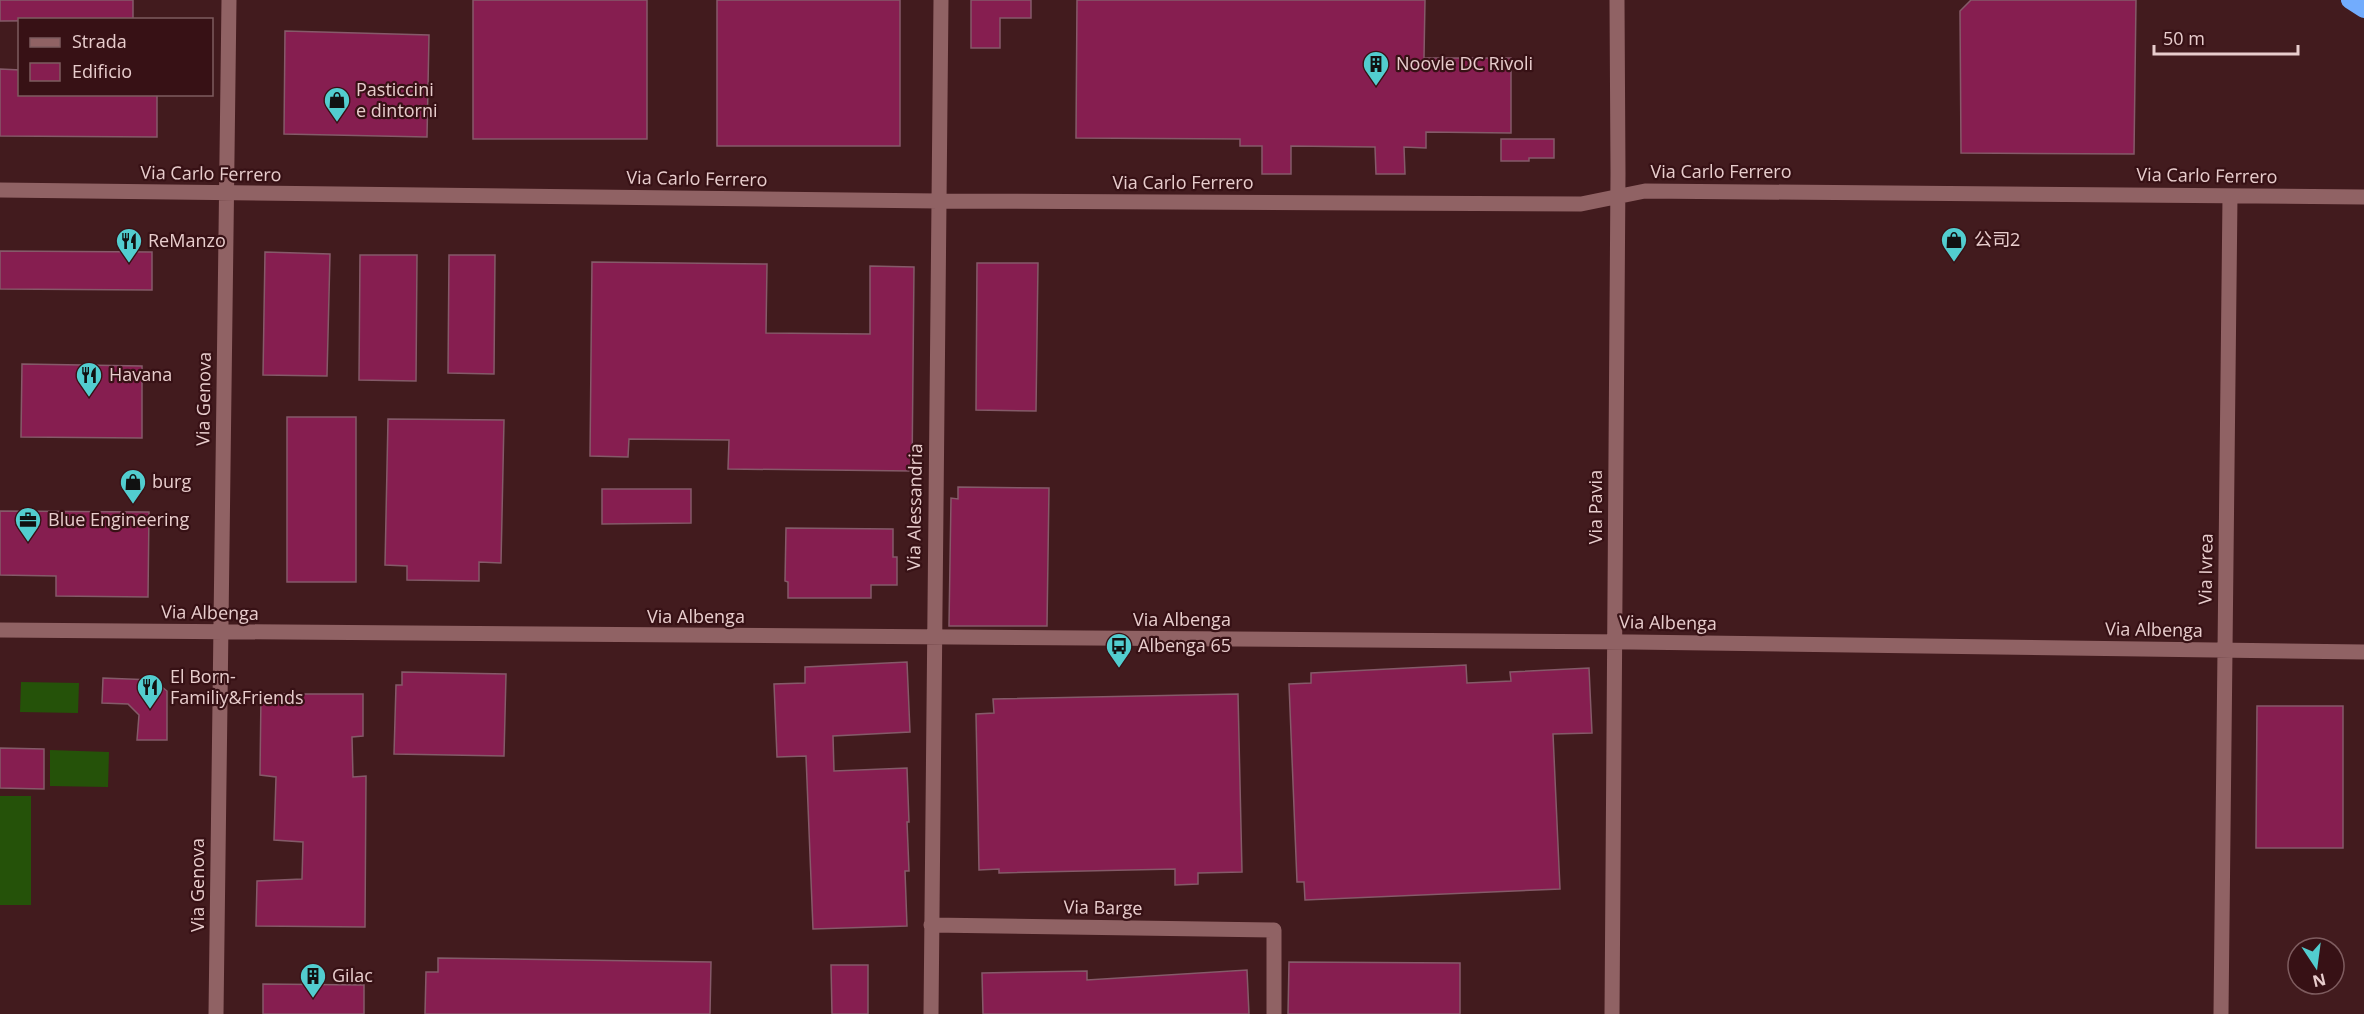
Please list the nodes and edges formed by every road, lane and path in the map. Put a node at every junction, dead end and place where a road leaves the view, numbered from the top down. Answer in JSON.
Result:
{"nodes":[{"id":1,"x":229,"y":0,"type":"edge"},
{"id":2,"x":941,"y":0,"type":"edge"},
{"id":3,"x":1617,"y":0,"type":"edge"},
{"id":4,"x":2350,"y":0,"type":"edge"},
{"id":5,"x":2364,"y":9,"type":"edge"},
{"id":6,"x":0,"y":190,"type":"edge"},
{"id":7,"x":226,"y":194,"type":"junction"},
{"id":8,"x":2230,"y":196,"type":"junction"},
{"id":9,"x":1618,"y":197,"type":"junction"},
{"id":10,"x":2364,"y":197,"type":"edge"},
{"id":11,"x":938,"y":201,"type":"junction"},
{"id":12,"x":0,"y":630,"type":"edge"},
{"id":13,"x":219,"y":633,"type":"junction"},
{"id":14,"x":933,"y":638,"type":"junction"},
{"id":15,"x":1615,"y":642,"type":"junction"},
{"id":16,"x":2225,"y":650,"type":"junction"},
{"id":17,"x":2364,"y":652,"type":"edge"},
{"id":18,"x":931,"y":925,"type":"junction"},
{"id":19,"x":216,"y":1014,"type":"edge"},
{"id":20,"x":931,"y":1014,"type":"edge"},
{"id":21,"x":1274,"y":1014,"type":"edge"},
{"id":22,"x":1612,"y":1014,"type":"edge"},
{"id":23,"x":2221,"y":1014,"type":"edge"}],
"edges":[{"from":1,"to":7,"type":"street","name":"Via Genova"},
{"from":2,"to":11,"type":"street","name":"Via Alessandria"},
{"from":3,"to":9,"type":"street","name":"Via Pavia"},
{"from":4,"to":5,"type":"highway"},
{"from":6,"to":7,"type":"street","name":"Via Carlo Ferrero"},
{"from":7,"to":11,"type":"street","name":"Via Carlo Ferrero"},
{"from":7,"to":13,"type":"street","name":"Via Genova"},
{"from":8,"to":9,"type":"street","name":"Via Carlo Ferrero"},
{"from":8,"to":10,"type":"street","name":"Via Carlo Ferrero"},
{"from":8,"to":16,"type":"street","name":"Via Ivrea"},
{"from":9,"to":11,"type":"street","name":"Via Carlo Ferrero"},
{"from":9,"to":15,"type":"street","name":"Via Pavia"},
{"from":11,"to":14,"type":"street","name":"Via Alessandria"},
{"from":12,"to":13,"type":"street","name":"Via Albenga"},
{"from":13,"to":14,"type":"street","name":"Via Albenga"},
{"from":13,"to":19,"type":"street","name":"Via Genova"},
{"from":14,"to":15,"type":"street","name":"Via Albenga"},
{"from":14,"to":18,"type":"street","name":"Via Alessandria"},
{"from":15,"to":16,"type":"street","name":"Via Albenga"},
{"from":15,"to":22,"type":"street","name":"Via Pavia"},
{"from":16,"to":17,"type":"street","name":"Via Albenga"},
{"from":16,"to":23,"type":"street","name":"Via Ivrea"},
{"from":18,"to":20,"type":"street","name":"Via Alessandria"},
{"from":18,"to":21,"type":"street","name":"Via Barge"}]}
